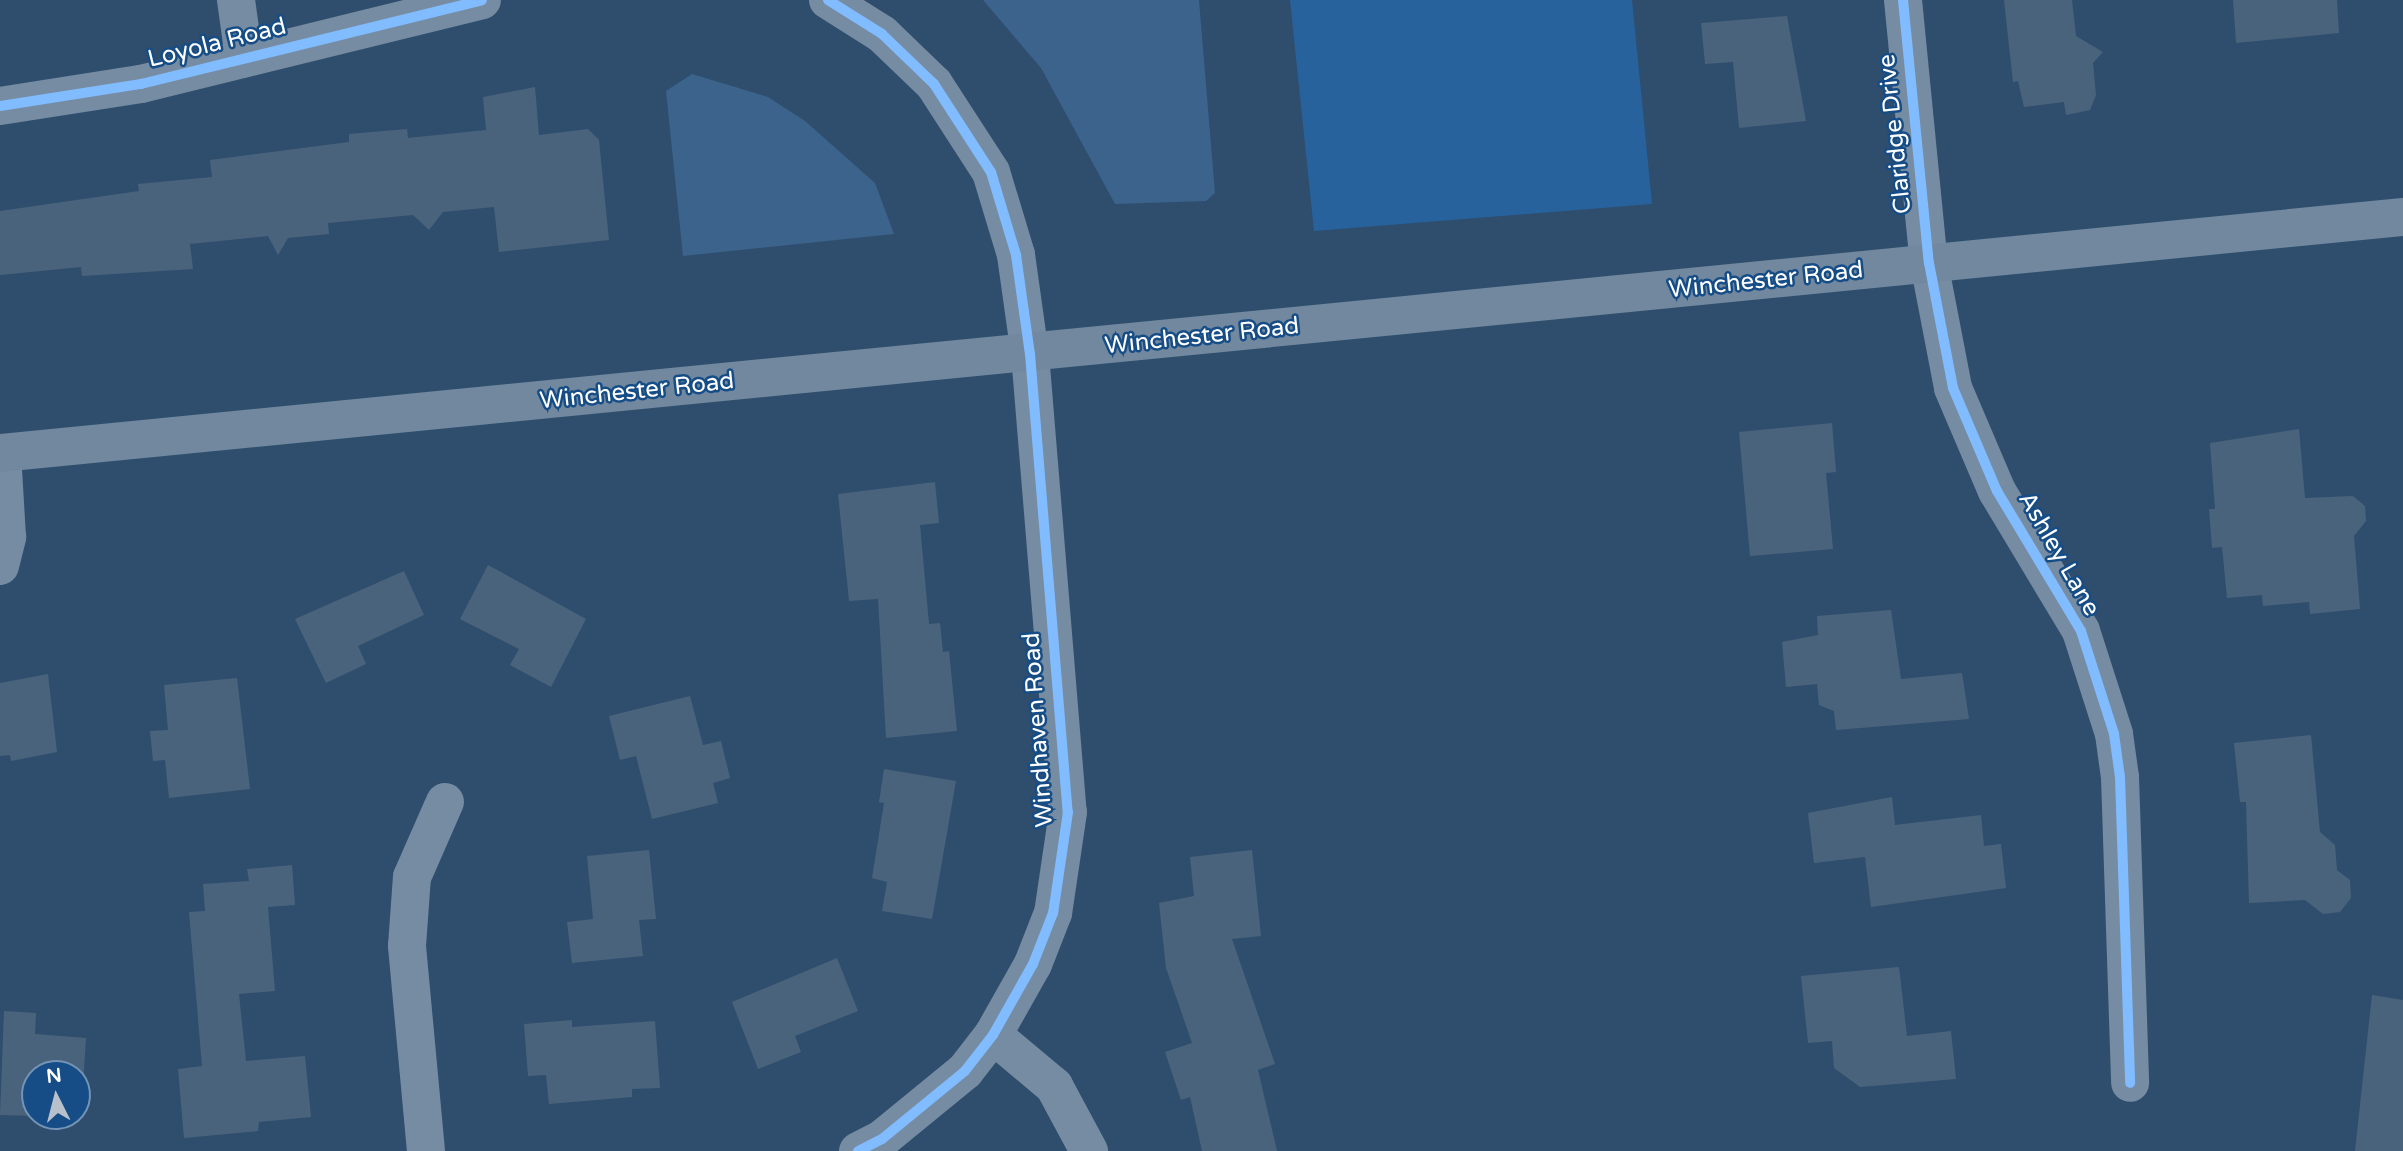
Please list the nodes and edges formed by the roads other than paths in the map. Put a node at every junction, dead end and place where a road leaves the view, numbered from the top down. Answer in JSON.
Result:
{"nodes":[{"id":1,"x":236,"y":0,"type":"edge"},
{"id":2,"x":482,"y":0,"type":"edge"},
{"id":3,"x":828,"y":0,"type":"edge"},
{"id":4,"x":1903,"y":0,"type":"edge"},
{"id":5,"x":244,"y":58,"type":"junction"},
{"id":6,"x":0,"y":106,"type":"edge"},
{"id":7,"x":2403,"y":217,"type":"edge"},
{"id":8,"x":1929,"y":263,"type":"junction"},
{"id":9,"x":1030,"y":354,"type":"junction"},
{"id":10,"x":1,"y":453,"type":"edge"},
{"id":11,"x":0,"y":566,"type":"edge"},
{"id":12,"x":445,"y":802,"type":"dead end"},
{"id":13,"x":993,"y":1035,"type":"junction"},
{"id":14,"x":2130,"y":1083,"type":"dead end"},
{"id":15,"x":426,"y":1151,"type":"edge"},
{"id":16,"x":858,"y":1151,"type":"edge"},
{"id":17,"x":1089,"y":1151,"type":"edge"}],
"edges":[{"from":1,"to":5,"type":"street"},
{"from":2,"to":5,"type":"street","name":"Loyola Road"},
{"from":3,"to":9,"type":"street"},
{"from":4,"to":8,"type":"street","name":"Claridge Drive"},
{"from":5,"to":6,"type":"street","name":"Loyola Road"},
{"from":7,"to":8,"type":"main road","name":"Winchester Road"},
{"from":8,"to":9,"type":"main road","name":"Winchester Road"},
{"from":8,"to":14,"type":"street","name":"Ashley Lane"},
{"from":9,"to":10,"type":"main road","name":"Winchester Road"},
{"from":9,"to":13,"type":"street","name":"Windhaven Road"},
{"from":10,"to":11,"type":"street"},
{"from":12,"to":15,"type":"street"},
{"from":13,"to":16,"type":"street","name":"Windhaven Road"},
{"from":13,"to":17,"type":"street"}]}
